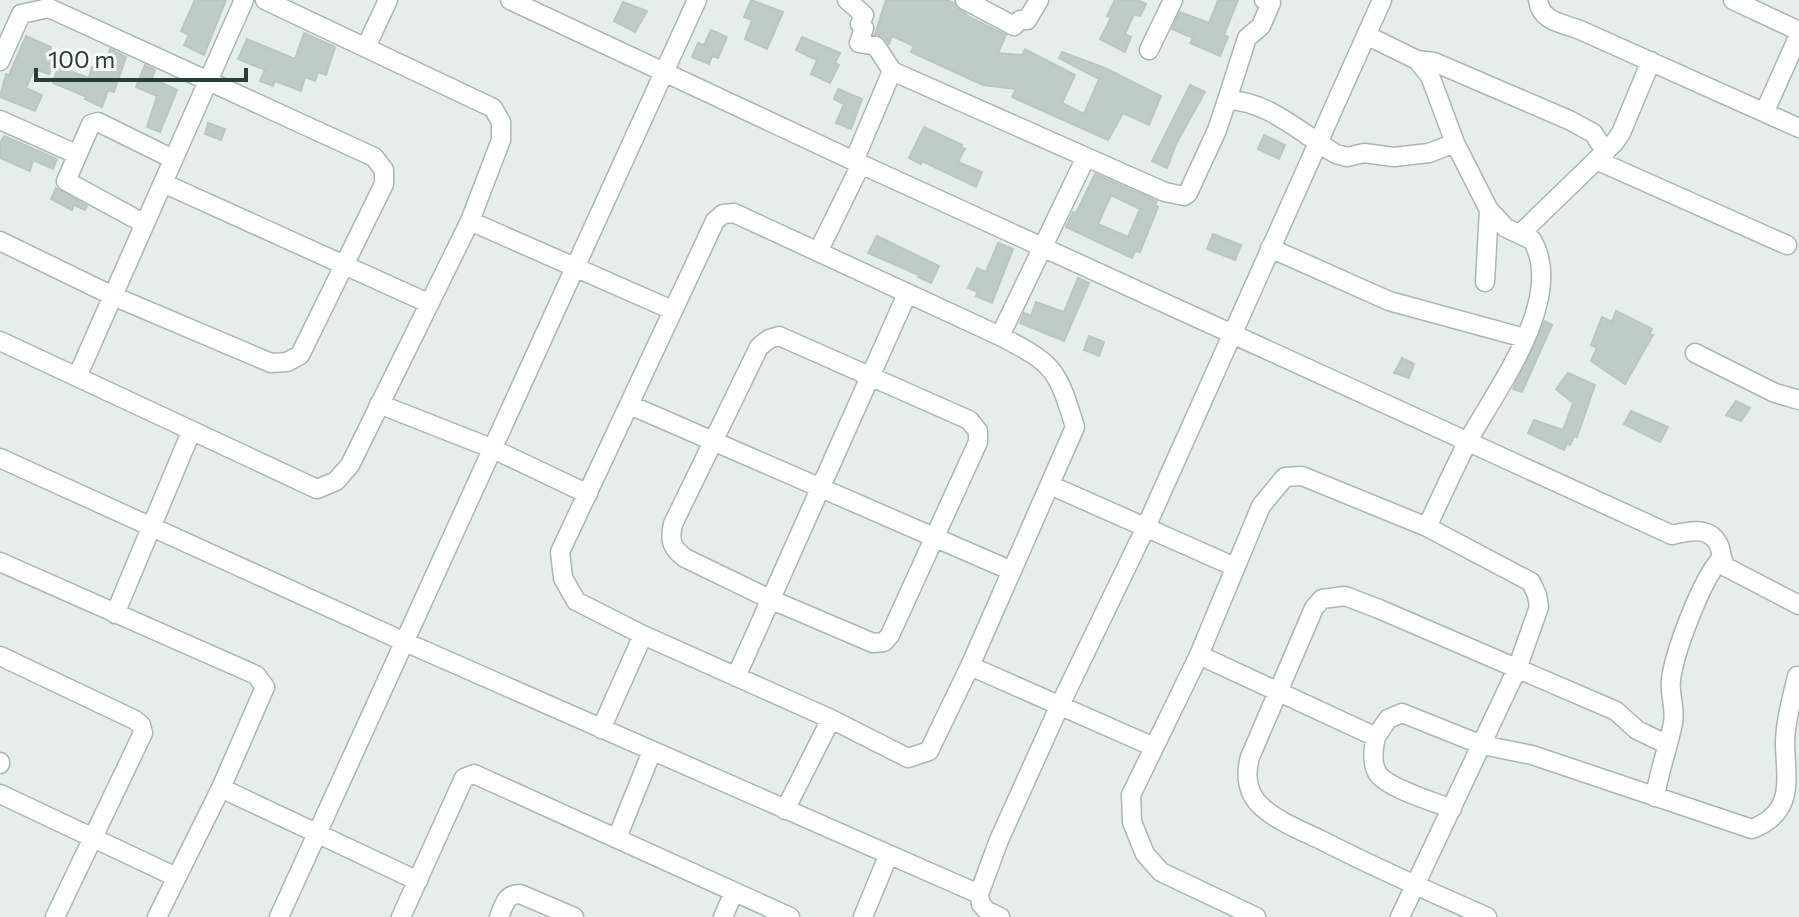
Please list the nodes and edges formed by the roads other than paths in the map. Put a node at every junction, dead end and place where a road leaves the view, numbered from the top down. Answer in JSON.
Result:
{"nodes":[{"id":1,"x":244,"y":0,"type":"edge"},
{"id":2,"x":265,"y":0,"type":"edge"},
{"id":3,"x":388,"y":0,"type":"edge"},
{"id":4,"x":510,"y":0,"type":"edge"},
{"id":5,"x":697,"y":0,"type":"edge"},
{"id":6,"x":847,"y":0,"type":"edge"},
{"id":7,"x":965,"y":0,"type":"edge"},
{"id":8,"x":1039,"y":0,"type":"edge"},
{"id":9,"x":1173,"y":0,"type":"edge"},
{"id":10,"x":1382,"y":0,"type":"edge"},
{"id":11,"x":1538,"y":0,"type":"edge"},
{"id":12,"x":1733,"y":0,"type":"edge"},
{"id":13,"x":1269,"y":1,"type":"edge"},
{"id":14,"x":1799,"y":33,"type":"edge"},
{"id":15,"x":1366,"y":35,"type":"junction"},
{"id":16,"x":366,"y":47,"type":"junction"},
{"id":17,"x":1149,"y":50,"type":"dead end"},
{"id":18,"x":1417,"y":60,"type":"junction"},
{"id":19,"x":0,"y":61,"type":"edge"},
{"id":20,"x":1651,"y":61,"type":"junction"},
{"id":21,"x":892,"y":71,"type":"junction"},
{"id":22,"x":664,"y":73,"type":"junction"},
{"id":23,"x":207,"y":81,"type":"junction"},
{"id":24,"x":1227,"y":100,"type":"junction"},
{"id":25,"x":1765,"y":111,"type":"junction"},
{"id":26,"x":0,"y":120,"type":"edge"},
{"id":27,"x":1799,"y":128,"type":"edge"},
{"id":28,"x":1317,"y":143,"type":"junction"},
{"id":29,"x":1455,"y":143,"type":"junction"},
{"id":30,"x":76,"y":154,"type":"junction"},
{"id":31,"x":1601,"y":156,"type":"junction"},
{"id":32,"x":1086,"y":157,"type":"junction"},
{"id":33,"x":173,"y":159,"type":"junction"},
{"id":34,"x":858,"y":162,"type":"junction"},
{"id":35,"x":163,"y":183,"type":"junction"},
{"id":36,"x":1489,"y":210,"type":"junction"},
{"id":37,"x":470,"y":221,"type":"junction"},
{"id":38,"x":145,"y":224,"type":"junction"},
{"id":39,"x":1521,"y":233,"type":"junction"},
{"id":40,"x":0,"y":241,"type":"edge"},
{"id":41,"x":1787,"y":245,"type":"dead end"},
{"id":42,"x":1044,"y":248,"type":"junction"},
{"id":43,"x":1270,"y":248,"type":"junction"},
{"id":44,"x":818,"y":252,"type":"junction"},
{"id":45,"x":343,"y":264,"type":"junction"},
{"id":46,"x":575,"y":267,"type":"junction"},
{"id":47,"x":1485,"y":282,"type":"dead end"},
{"id":48,"x":907,"y":294,"type":"junction"},
{"id":49,"x":113,"y":296,"type":"junction"},
{"id":50,"x":428,"y":303,"type":"junction"},
{"id":51,"x":672,"y":310,"type":"junction"},
{"id":52,"x":1231,"y":334,"type":"junction"},
{"id":53,"x":1000,"y":336,"type":"junction"},
{"id":54,"x":1525,"y":338,"type":"junction"},
{"id":55,"x":0,"y":341,"type":"edge"},
{"id":56,"x":1695,"y":353,"type":"dead end"},
{"id":57,"x":870,"y":375,"type":"junction"},
{"id":58,"x":77,"y":377,"type":"junction"},
{"id":59,"x":1799,"y":400,"type":"edge"},
{"id":60,"x":379,"y":404,"type":"junction"},
{"id":61,"x":630,"y":405,"type":"junction"},
{"id":62,"x":191,"y":432,"type":"junction"},
{"id":63,"x":1468,"y":441,"type":"junction"},
{"id":64,"x":713,"y":442,"type":"junction"},
{"id":65,"x":491,"y":448,"type":"junction"},
{"id":66,"x":0,"y":458,"type":"edge"},
{"id":67,"x":1050,"y":485,"type":"junction"},
{"id":68,"x":821,"y":488,"type":"junction"},
{"id":69,"x":588,"y":494,"type":"junction"},
{"id":70,"x":151,"y":527,"type":"junction"},
{"id":71,"x":1146,"y":527,"type":"junction"},
{"id":72,"x":1427,"y":527,"type":"junction"},
{"id":73,"x":936,"y":537,"type":"junction"},
{"id":74,"x":1721,"y":559,"type":"junction"},
{"id":75,"x":0,"y":562,"type":"edge"},
{"id":76,"x":1235,"y":567,"type":"junction"},
{"id":77,"x":1012,"y":571,"type":"junction"},
{"id":78,"x":772,"y":600,"type":"junction"},
{"id":79,"x":1799,"y":605,"type":"edge"},
{"id":80,"x":115,"y":614,"type":"junction"},
{"id":81,"x":643,"y":635,"type":"junction"},
{"id":82,"x":405,"y":642,"type":"junction"},
{"id":83,"x":1199,"y":655,"type":"junction"},
{"id":84,"x":0,"y":656,"type":"edge"},
{"id":85,"x":970,"y":666,"type":"junction"},
{"id":86,"x":1517,"y":669,"type":"junction"},
{"id":87,"x":1797,"y":676,"type":"edge"},
{"id":88,"x":736,"y":677,"type":"junction"},
{"id":89,"x":1278,"y":692,"type":"junction"},
{"id":90,"x":1059,"y":707,"type":"junction"},
{"id":91,"x":831,"y":719,"type":"junction"},
{"id":92,"x":601,"y":729,"type":"junction"},
{"id":93,"x":1376,"y":737,"type":"junction"},
{"id":94,"x":1666,"y":744,"type":"junction"},
{"id":95,"x":1482,"y":745,"type":"junction"},
{"id":96,"x":1154,"y":747,"type":"junction"},
{"id":97,"x":652,"y":751,"type":"junction"},
{"id":98,"x":221,"y":788,"type":"junction"},
{"id":99,"x":0,"y":794,"type":"edge"},
{"id":100,"x":1655,"y":797,"type":"junction"},
{"id":101,"x":1452,"y":809,"type":"junction"},
{"id":102,"x":785,"y":810,"type":"junction"},
{"id":103,"x":317,"y":834,"type":"junction"},
{"id":104,"x":617,"y":838,"type":"junction"},
{"id":105,"x":94,"y":839,"type":"junction"},
{"id":106,"x":888,"y":856,"type":"junction"},
{"id":107,"x":176,"y":877,"type":"junction"},
{"id":108,"x":418,"y":881,"type":"junction"},
{"id":109,"x":1415,"y":886,"type":"junction"},
{"id":110,"x":734,"y":892,"type":"junction"},
{"id":111,"x":979,"y":894,"type":"junction"},
{"id":112,"x":55,"y":917,"type":"edge"},
{"id":113,"x":157,"y":917,"type":"edge"},
{"id":114,"x":279,"y":917,"type":"edge"},
{"id":115,"x":401,"y":917,"type":"edge"},
{"id":116,"x":499,"y":917,"type":"edge"},
{"id":117,"x":574,"y":917,"type":"edge"},
{"id":118,"x":723,"y":917,"type":"edge"},
{"id":119,"x":790,"y":917,"type":"edge"},
{"id":120,"x":863,"y":917,"type":"edge"},
{"id":121,"x":1000,"y":917,"type":"edge"},
{"id":122,"x":1256,"y":917,"type":"edge"},
{"id":123,"x":1400,"y":917,"type":"edge"},
{"id":124,"x":1487,"y":917,"type":"edge"}],
"edges":[{"from":1,"to":23,"type":"street"},
{"from":2,"to":16,"type":"street"},
{"from":3,"to":16,"type":"street"},
{"from":4,"to":22,"type":"street"},
{"from":5,"to":22,"type":"street"},
{"from":6,"to":21,"type":"street"},
{"from":7,"to":8,"type":"street"},
{"from":9,"to":17,"type":"street"},
{"from":10,"to":15,"type":"street"},
{"from":11,"to":20,"type":"street"},
{"from":12,"to":14,"type":"street"},
{"from":13,"to":24,"type":"street"},
{"from":14,"to":25,"type":"street"},
{"from":15,"to":18,"type":"street"},
{"from":15,"to":28,"type":"street"},
{"from":16,"to":37,"type":"street"},
{"from":18,"to":29,"type":"street"},
{"from":18,"to":31,"type":"street"},
{"from":19,"to":23,"type":"street"},
{"from":20,"to":25,"type":"street"},
{"from":20,"to":31,"type":"street"},
{"from":21,"to":32,"type":"street"},
{"from":21,"to":34,"type":"street"},
{"from":22,"to":34,"type":"street"},
{"from":22,"to":46,"type":"street"},
{"from":23,"to":33,"type":"street"},
{"from":23,"to":45,"type":"street"},
{"from":24,"to":28,"type":"street"},
{"from":24,"to":32,"type":"street"},
{"from":25,"to":27,"type":"street"},
{"from":26,"to":30,"type":"street"},
{"from":28,"to":29,"type":"street"},
{"from":28,"to":43,"type":"street"},
{"from":29,"to":36,"type":"street"},
{"from":30,"to":33,"type":"street"},
{"from":30,"to":38,"type":"street"},
{"from":31,"to":39,"type":"street"},
{"from":31,"to":41,"type":"street"},
{"from":32,"to":42,"type":"street"},
{"from":33,"to":35,"type":"street"},
{"from":34,"to":42,"type":"street"},
{"from":34,"to":44,"type":"street"},
{"from":35,"to":38,"type":"street"},
{"from":35,"to":45,"type":"street"},
{"from":36,"to":39,"type":"street"},
{"from":36,"to":47,"type":"street"},
{"from":37,"to":46,"type":"street"},
{"from":37,"to":50,"type":"street"},
{"from":38,"to":49,"type":"street"},
{"from":39,"to":54,"type":"street"},
{"from":40,"to":49,"type":"street"},
{"from":42,"to":52,"type":"street"},
{"from":42,"to":53,"type":"street"},
{"from":43,"to":52,"type":"street"},
{"from":43,"to":54,"type":"street"},
{"from":44,"to":48,"type":"street"},
{"from":44,"to":51,"type":"street"},
{"from":45,"to":49,"type":"street"},
{"from":45,"to":50,"type":"street"},
{"from":46,"to":51,"type":"street"},
{"from":46,"to":65,"type":"street"},
{"from":48,"to":53,"type":"street"},
{"from":48,"to":57,"type":"street"},
{"from":49,"to":58,"type":"street"},
{"from":50,"to":60,"type":"street"},
{"from":51,"to":61,"type":"street"},
{"from":52,"to":63,"type":"street"},
{"from":52,"to":71,"type":"street"},
{"from":53,"to":67,"type":"street"},
{"from":54,"to":63,"type":"street"},
{"from":55,"to":58,"type":"street"},
{"from":56,"to":59,"type":"street"},
{"from":57,"to":64,"type":"street"},
{"from":57,"to":68,"type":"street"},
{"from":57,"to":73,"type":"street"},
{"from":58,"to":62,"type":"street"},
{"from":60,"to":62,"type":"street"},
{"from":60,"to":65,"type":"street"},
{"from":61,"to":64,"type":"street"},
{"from":61,"to":69,"type":"street"},
{"from":62,"to":70,"type":"street"},
{"from":63,"to":72,"type":"street"},
{"from":63,"to":74,"type":"street"},
{"from":64,"to":68,"type":"street"},
{"from":64,"to":78,"type":"street"},
{"from":65,"to":69,"type":"street"},
{"from":65,"to":82,"type":"street"},
{"from":66,"to":70,"type":"street"},
{"from":67,"to":71,"type":"street"},
{"from":67,"to":77,"type":"street"},
{"from":68,"to":73,"type":"street"},
{"from":68,"to":78,"type":"street"},
{"from":69,"to":81,"type":"street"},
{"from":70,"to":80,"type":"street"},
{"from":70,"to":82,"type":"street"},
{"from":71,"to":76,"type":"street"},
{"from":71,"to":90,"type":"street"},
{"from":72,"to":76,"type":"street"},
{"from":72,"to":86,"type":"street"},
{"from":73,"to":77,"type":"street"},
{"from":73,"to":78,"type":"street"},
{"from":74,"to":79,"type":"street"},
{"from":74,"to":94,"type":"street"},
{"from":75,"to":80,"type":"street"},
{"from":76,"to":83,"type":"street"},
{"from":77,"to":85,"type":"street"},
{"from":78,"to":88,"type":"street"},
{"from":80,"to":98,"type":"street"},
{"from":81,"to":88,"type":"street"},
{"from":81,"to":92,"type":"street"},
{"from":82,"to":92,"type":"street"},
{"from":82,"to":103,"type":"street"},
{"from":83,"to":89,"type":"street"},
{"from":83,"to":96,"type":"street"},
{"from":84,"to":105,"type":"street"},
{"from":85,"to":90,"type":"street"},
{"from":85,"to":91,"type":"street"},
{"from":86,"to":89,"type":"street"},
{"from":86,"to":94,"type":"street"},
{"from":86,"to":95,"type":"street"},
{"from":87,"to":100,"type":"street"},
{"from":88,"to":91,"type":"street"},
{"from":89,"to":93,"type":"street"},
{"from":89,"to":109,"type":"street"},
{"from":90,"to":96,"type":"street"},
{"from":90,"to":111,"type":"street"},
{"from":91,"to":102,"type":"street"},
{"from":92,"to":97,"type":"street"},
{"from":93,"to":95,"type":"street"},
{"from":93,"to":101,"type":"street"},
{"from":94,"to":100,"type":"street"},
{"from":95,"to":100,"type":"street"},
{"from":95,"to":101,"type":"street"},
{"from":96,"to":122,"type":"street"},
{"from":97,"to":102,"type":"street"},
{"from":97,"to":104,"type":"street"},
{"from":98,"to":103,"type":"street"},
{"from":98,"to":107,"type":"street"},
{"from":99,"to":105,"type":"street"},
{"from":101,"to":109,"type":"street"},
{"from":102,"to":106,"type":"street"},
{"from":103,"to":108,"type":"street"},
{"from":103,"to":114,"type":"street"},
{"from":104,"to":108,"type":"street"},
{"from":104,"to":110,"type":"street"},
{"from":105,"to":107,"type":"street"},
{"from":105,"to":112,"type":"street"},
{"from":106,"to":111,"type":"street"},
{"from":106,"to":120,"type":"street"},
{"from":107,"to":113,"type":"street"},
{"from":108,"to":115,"type":"street"},
{"from":109,"to":123,"type":"street"},
{"from":109,"to":124,"type":"street"},
{"from":110,"to":118,"type":"street"},
{"from":110,"to":119,"type":"street"},
{"from":111,"to":121,"type":"street"},
{"from":116,"to":117,"type":"street"}]}
